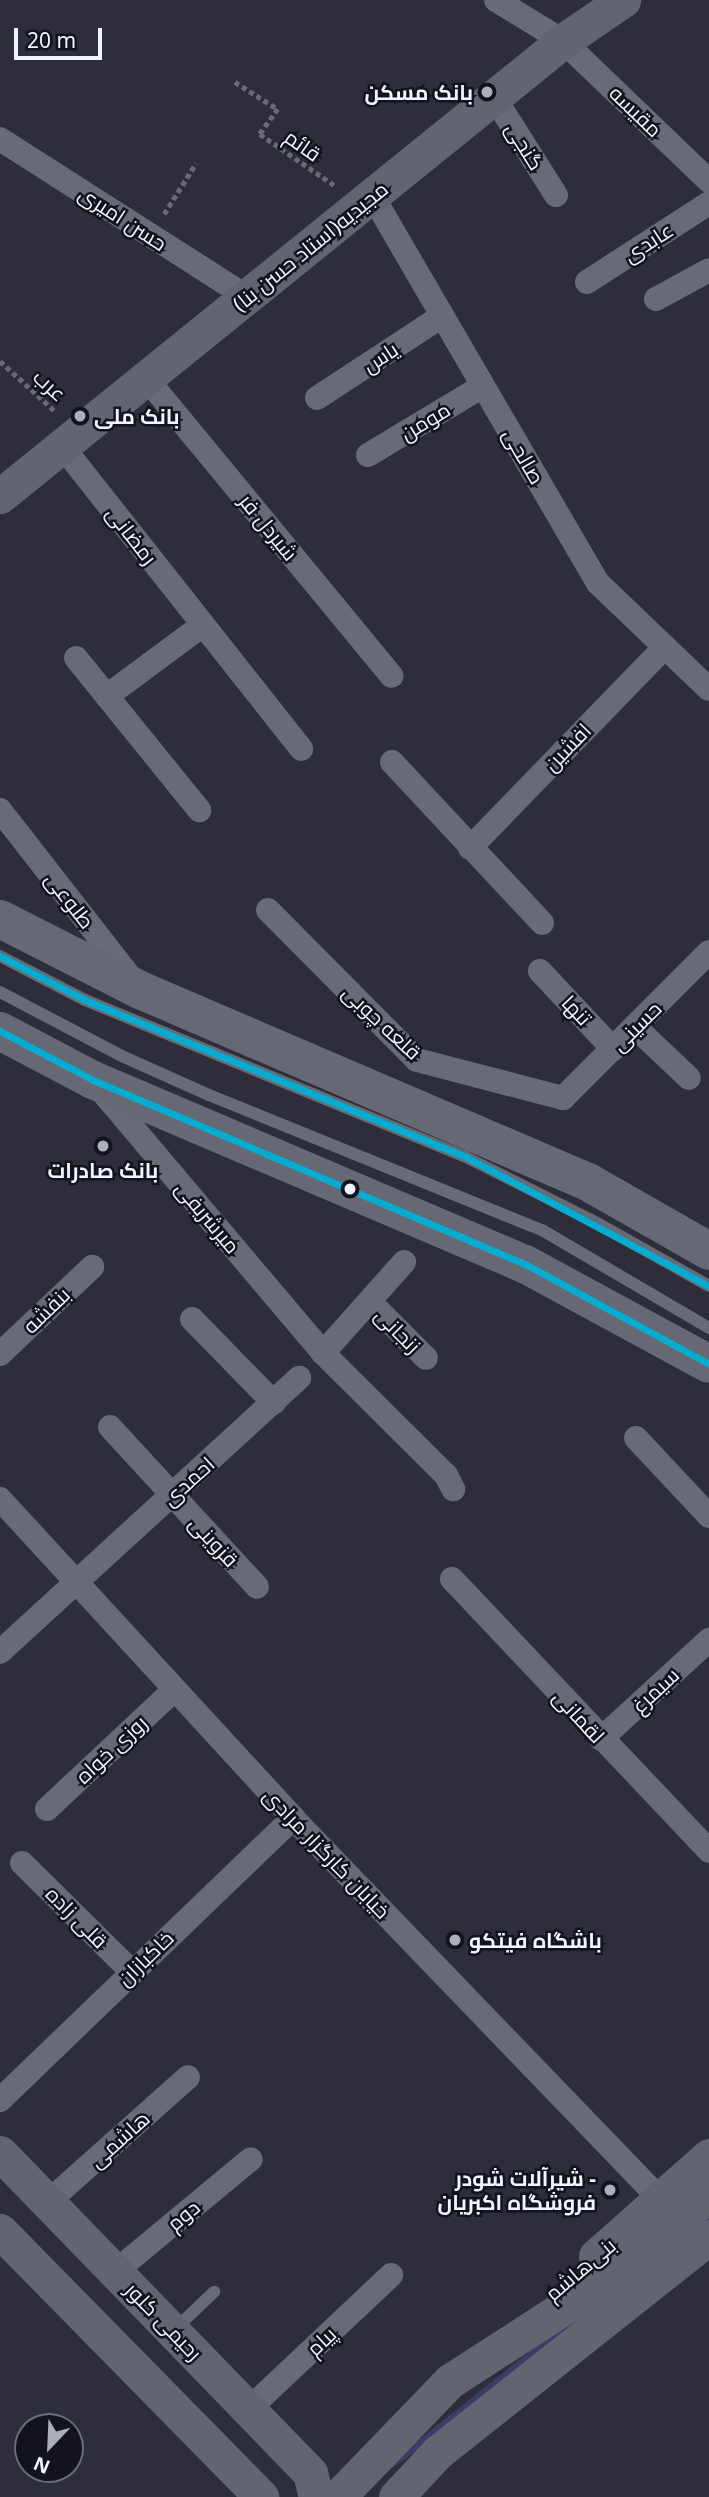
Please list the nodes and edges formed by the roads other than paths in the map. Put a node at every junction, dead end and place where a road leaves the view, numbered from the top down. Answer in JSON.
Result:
{"nodes":[{"id":1,"x":496,"y":0,"type":"edge"},
{"id":2,"x":623,"y":0,"type":"edge"},
{"id":3,"x":563,"y":41,"type":"junction"},
{"id":4,"x":494,"y":97,"type":"junction"},
{"id":5,"x":0,"y":139,"type":"edge"},
{"id":6,"x":709,"y":181,"type":"edge"},
{"id":7,"x":556,"y":195,"type":"dead end"},
{"id":8,"x":367,"y":200,"type":"junction"},
{"id":9,"x":709,"y":203,"type":"edge"},
{"id":10,"x":709,"y":270,"type":"edge"},
{"id":11,"x":587,"y":282,"type":"dead end"},
{"id":12,"x":247,"y":297,"type":"junction"},
{"id":13,"x":656,"y":299,"type":"dead end"},
{"id":14,"x":442,"y":317,"type":"junction"},
{"id":15,"x":146,"y":378,"type":"junction"},
{"id":16,"x":483,"y":386,"type":"junction"},
{"id":17,"x":317,"y":397,"type":"dead end"},
{"id":18,"x":70,"y":439,"type":"junction"},
{"id":19,"x":368,"y":455,"type":"dead end"},
{"id":20,"x":0,"y":496,"type":"edge"},
{"id":21,"x":203,"y":625,"type":"junction"},
{"id":22,"x":665,"y":648,"type":"junction"},
{"id":23,"x":76,"y":658,"type":"dead end"},
{"id":24,"x":392,"y":676,"type":"dead end"},
{"id":25,"x":709,"y":690,"type":"edge"},
{"id":26,"x":107,"y":696,"type":"junction"},
{"id":27,"x":301,"y":749,"type":"dead end"},
{"id":28,"x":391,"y":762,"type":"dead end"},
{"id":29,"x":0,"y":810,"type":"edge"},
{"id":30,"x":199,"y":810,"type":"dead end"},
{"id":31,"x":470,"y":848,"type":"junction"},
{"id":32,"x":268,"y":910,"type":"dead end"},
{"id":33,"x":0,"y":919,"type":"edge"},
{"id":34,"x":542,"y":923,"type":"dead end"},
{"id":35,"x":709,"y":952,"type":"edge"},
{"id":36,"x":0,"y":956,"type":"edge"},
{"id":37,"x":540,"y":971,"type":"dead end"},
{"id":38,"x":140,"y":990,"type":"junction"},
{"id":39,"x":0,"y":992,"type":"edge"},
{"id":40,"x":635,"y":1027,"type":"junction"},
{"id":41,"x":0,"y":1031,"type":"edge"},
{"id":42,"x":613,"y":1049,"type":"junction"},
{"id":43,"x":689,"y":1078,"type":"dead end"},
{"id":44,"x":93,"y":1080,"type":"junction"},
{"id":45,"x":563,"y":1098,"type":"joint"},
{"id":46,"x":709,"y":1251,"type":"edge"},
{"id":47,"x":404,"y":1262,"type":"dead end"},
{"id":48,"x":92,"y":1267,"type":"dead end"},
{"id":49,"x":709,"y":1286,"type":"edge"},
{"id":50,"x":370,"y":1302,"type":"junction"},
{"id":51,"x":192,"y":1319,"type":"dead end"},
{"id":52,"x":709,"y":1328,"type":"edge"},
{"id":53,"x":673,"y":1341,"type":"junction"},
{"id":54,"x":323,"y":1353,"type":"junction"},
{"id":55,"x":0,"y":1354,"type":"edge"},
{"id":56,"x":426,"y":1358,"type":"dead end"},
{"id":57,"x":709,"y":1364,"type":"edge"},
{"id":58,"x":709,"y":1375,"type":"edge"},
{"id":59,"x":299,"y":1378,"type":"dead end"},
{"id":60,"x":274,"y":1403,"type":"junction"},
{"id":61,"x":110,"y":1427,"type":"dead end"},
{"id":62,"x":636,"y":1438,"type":"dead end"},
{"id":63,"x":453,"y":1489,"type":"dead end"},
{"id":64,"x":171,"y":1496,"type":"junction"},
{"id":65,"x":0,"y":1499,"type":"edge"},
{"id":66,"x":709,"y":1516,"type":"edge"},
{"id":67,"x":452,"y":1579,"type":"dead end"},
{"id":68,"x":76,"y":1582,"type":"junction"},
{"id":69,"x":257,"y":1587,"type":"dead end"},
{"id":70,"x":709,"y":1640,"type":"edge"},
{"id":71,"x":0,"y":1651,"type":"edge"},
{"id":72,"x":174,"y":1690,"type":"junction"},
{"id":73,"x":601,"y":1739,"type":"junction"},
{"id":74,"x":47,"y":1809,"type":"dead end"},
{"id":75,"x":293,"y":1818,"type":"junction"},
{"id":76,"x":709,"y":1851,"type":"edge"},
{"id":77,"x":22,"y":1863,"type":"dead end"},
{"id":78,"x":131,"y":1971,"type":"junction"},
{"id":79,"x":188,"y":2077,"type":"dead end"},
{"id":80,"x":0,"y":2100,"type":"edge"},
{"id":81,"x":0,"y":2153,"type":"edge"},
{"id":82,"x":709,"y":2156,"type":"edge"},
{"id":83,"x":251,"y":2159,"type":"dead end"},
{"id":84,"x":709,"y":2195,"type":"edge"},
{"id":85,"x":661,"y":2200,"type":"junction"},
{"id":86,"x":49,"y":2201,"type":"junction"},
{"id":87,"x":0,"y":2231,"type":"edge"},
{"id":88,"x":709,"y":2237,"type":"edge"},
{"id":89,"x":116,"y":2271,"type":"junction"},
{"id":90,"x":391,"y":2276,"type":"dead end"},
{"id":91,"x":214,"y":2292,"type":"dead end"},
{"id":92,"x":173,"y":2331,"type":"junction"},
{"id":93,"x":450,"y":2381,"type":"junction"},
{"id":94,"x":250,"y":2407,"type":"junction"},
{"id":95,"x":438,"y":2452,"type":"junction"},
{"id":96,"x":261,"y":2497,"type":"edge"},
{"id":97,"x":316,"y":2497,"type":"edge"},
{"id":98,"x":338,"y":2497,"type":"edge"},
{"id":99,"x":396,"y":2497,"type":"edge"},
{"id":100,"x":432,"y":2497,"type":"edge"}],
"edges":[{"from":1,"to":3,"type":"street","name":"مقیسه"},
{"from":2,"to":3,"type":"main road","name":"مجیدیه(استاد حسن بنا)"},
{"from":3,"to":4,"type":"main road","name":"مجیدیه(استاد حسن بنا)"},
{"from":3,"to":6,"type":"street","name":"مقیسه"},
{"from":4,"to":7,"type":"street","name":"گنجی"},
{"from":4,"to":8,"type":"main road","name":"مجیدیه(استاد حسن بنا)"},
{"from":5,"to":12,"type":"street","name":"حسن امیری"},
{"from":8,"to":12,"type":"main road","name":"مجیدیه(استاد حسن بنا)"},
{"from":8,"to":14,"type":"street","name":"صالحی"},
{"from":9,"to":11,"type":"street","name":"عابدی"},
{"from":10,"to":13,"type":"street"},
{"from":12,"to":15,"type":"main road","name":"مجیدیه(استاد حسن بنا)"},
{"from":14,"to":16,"type":"street","name":"صالحی"},
{"from":14,"to":17,"type":"street","name":"یاس"},
{"from":15,"to":18,"type":"main road","name":"مجیدیه(استاد حسن بنا)"},
{"from":15,"to":24,"type":"street","name":"شیردل فر"},
{"from":16,"to":19,"type":"street","name":"مومن"},
{"from":16,"to":22,"type":"street","name":"صالحی"},
{"from":18,"to":20,"type":"main road","name":"مجیدیه(استاد حسن بنا)"},
{"from":18,"to":21,"type":"street","name":"رمضانی"},
{"from":21,"to":26,"type":"street"},
{"from":21,"to":27,"type":"street","name":"رمضانی"},
{"from":22,"to":25,"type":"street","name":"صالحی"},
{"from":22,"to":31,"type":"street","name":"افشین"},
{"from":23,"to":26,"type":"street"},
{"from":26,"to":30,"type":"street"},
{"from":28,"to":31,"type":"street"},
{"from":29,"to":38,"type":"street","name":"طلوعی"},
{"from":31,"to":34,"type":"street"},
{"from":32,"to":45,"type":"street","name":"قلعه چوبی"},
{"from":33,"to":38,"type":"highway"},
{"from":35,"to":40,"type":"street","name":"حسینی"},
{"from":36,"to":49,"type":"lane"},
{"from":37,"to":42,"type":"street","name":"تنها"},
{"from":38,"to":46,"type":"highway"},
{"from":39,"to":52,"type":"lane"},
{"from":40,"to":42,"type":"street","name":"حسینی"},
{"from":40,"to":43,"type":"street"},
{"from":41,"to":44,"type":"highway"},
{"from":42,"to":45,"type":"street","name":"حسینی"},
{"from":44,"to":53,"type":"highway"},
{"from":44,"to":54,"type":"street","name":"میرشریفی"},
{"from":47,"to":50,"type":"street"},
{"from":48,"to":55,"type":"street","name":"بنفشه"},
{"from":50,"to":54,"type":"street"},
{"from":50,"to":56,"type":"street","name":"زنجانی"},
{"from":51,"to":60,"type":"street"},
{"from":53,"to":57,"type":"highway"},
{"from":53,"to":58,"type":"highway"},
{"from":54,"to":63,"type":"street"},
{"from":59,"to":60,"type":"street","name":"احمدی"},
{"from":60,"to":64,"type":"street","name":"احمدی"},
{"from":61,"to":64,"type":"street","name":"قزوینی"},
{"from":62,"to":66,"type":"street"},
{"from":64,"to":68,"type":"street","name":"احمدی"},
{"from":64,"to":69,"type":"street","name":"قزوینی"},
{"from":65,"to":68,"type":"street","name":"خیابان کارگزار مرادی"},
{"from":67,"to":73,"type":"street","name":"لقمانی"},
{"from":68,"to":71,"type":"street","name":"احمدی"},
{"from":68,"to":72,"type":"street","name":"خیابان کارگزار مرادی"},
{"from":70,"to":73,"type":"street","name":"سیمرغ"},
{"from":72,"to":74,"type":"street","name":"روزی خواه"},
{"from":72,"to":75,"type":"street","name":"خیابان کارگزار مرادی"},
{"from":73,"to":76,"type":"street","name":"لقمانی"},
{"from":75,"to":78,"type":"street","name":"خاکبازان"},
{"from":75,"to":85,"type":"street","name":"خیابان کارگزار مرادی"},
{"from":77,"to":78,"type":"street","name":"قلی زاده"},
{"from":78,"to":80,"type":"street","name":"خاکبازان"},
{"from":79,"to":86,"type":"street","name":"هاشمی"},
{"from":81,"to":86,"type":"main road","name":"رحیمی کلور"},
{"from":82,"to":85,"type":"main road","name":"بنی‌هاشم"},
{"from":83,"to":89,"type":"street","name":"دوم"},
{"from":84,"to":93,"type":"main road"},
{"from":85,"to":93,"type":"main road","name":"بنی‌هاشم"},
{"from":86,"to":89,"type":"main road","name":"رحیمی کلور"},
{"from":87,"to":96,"type":"main road"},
{"from":88,"to":95,"type":"main road"},
{"from":89,"to":92,"type":"main road","name":"رحیمی کلور"},
{"from":90,"to":94,"type":"street","name":"پیام"},
{"from":91,"to":92,"type":"lane"},
{"from":92,"to":94,"type":"main road","name":"رحیمی کلور"},
{"from":93,"to":98,"type":"main road"},
{"from":94,"to":97,"type":"main road","name":"رحیمی کلور"},
{"from":95,"to":99,"type":"main road"},
{"from":95,"to":100,"type":"main road"}]}
